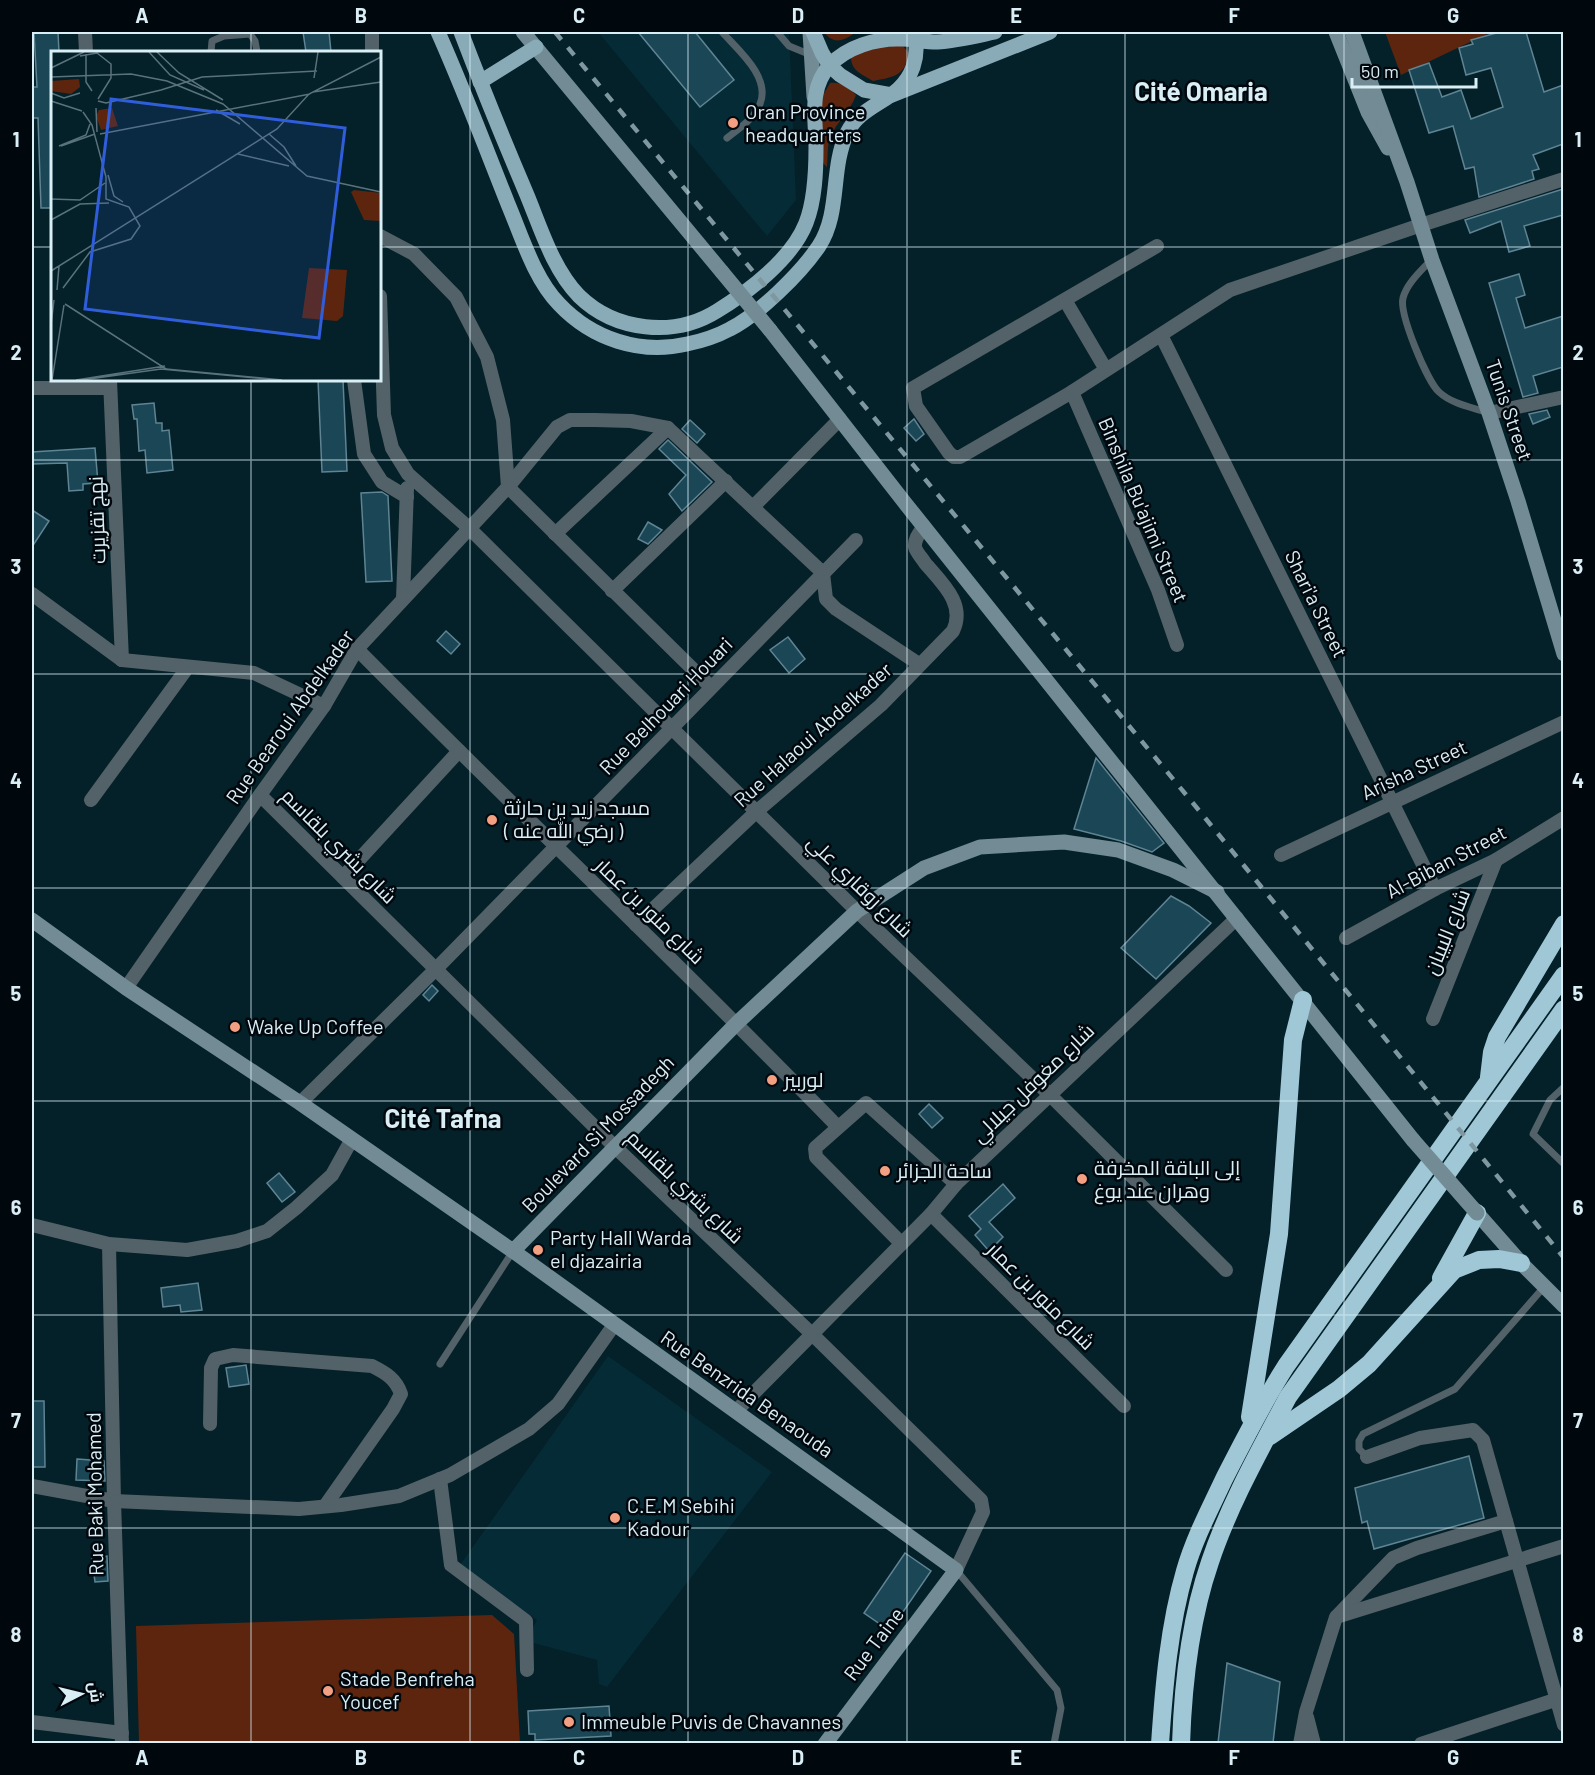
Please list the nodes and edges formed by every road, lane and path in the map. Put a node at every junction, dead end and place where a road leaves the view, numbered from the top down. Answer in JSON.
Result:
{"nodes":[{"id":1,"x":85,"y":32,"type":"edge"},
{"id":2,"x":372,"y":32,"type":"edge"},
{"id":3,"x":438,"y":32,"type":"edge"},
{"id":4,"x":461,"y":32,"type":"edge"},
{"id":5,"x":523,"y":32,"type":"edge"},
{"id":6,"x":722,"y":32,"type":"edge"},
{"id":7,"x":777,"y":32,"type":"edge"},
{"id":8,"x":811,"y":32,"type":"edge"},
{"id":9,"x":995,"y":32,"type":"edge"},
{"id":10,"x":1050,"y":32,"type":"edge"},
{"id":11,"x":1336,"y":32,"type":"edge"},
{"id":12,"x":1352,"y":32,"type":"edge"},
{"id":13,"x":967,"y":34,"type":"edge"},
{"id":14,"x":915,"y":36,"type":"edge"},
{"id":15,"x":536,"y":47,"type":"junction"},
{"id":16,"x":86,"y":51,"type":"edge"},
{"id":17,"x":211,"y":51,"type":"edge"},
{"id":18,"x":257,"y":51,"type":"edge"},
{"id":19,"x":372,"y":51,"type":"edge"},
{"id":20,"x":812,"y":55,"type":"junction"},
{"id":21,"x":830,"y":66,"type":"junction"},
{"id":22,"x":480,"y":82,"type":"junction"},
{"id":23,"x":892,"y":95,"type":"junction"},
{"id":24,"x":814,"y":101,"type":"junction"},
{"id":25,"x":726,"y":138,"type":"dead end"},
{"id":26,"x":1563,"y":179,"type":"edge"},
{"id":27,"x":1407,"y":182,"type":"junction"},
{"id":28,"x":1421,"y":225,"type":"junction"},
{"id":29,"x":381,"y":237,"type":"edge"},
{"id":30,"x":1157,"y":246,"type":"dead end"},
{"id":31,"x":1432,"y":260,"type":"junction"},
{"id":32,"x":1065,"y":300,"type":"junction"},
{"id":33,"x":381,"y":326,"type":"edge"},
{"id":34,"x":1161,"y":335,"type":"junction"},
{"id":35,"x":1105,"y":368,"type":"junction"},
{"id":36,"x":354,"y":381,"type":"edge"},
{"id":37,"x":110,"y":384,"type":"edge"},
{"id":38,"x":32,"y":388,"type":"edge"},
{"id":39,"x":1072,"y":392,"type":"junction"},
{"id":40,"x":1563,"y":397,"type":"edge"},
{"id":41,"x":1489,"y":413,"type":"junction"},
{"id":42,"x":840,"y":419,"type":"junction"},
{"id":43,"x":668,"y":428,"type":"junction"},
{"id":44,"x":408,"y":474,"type":"junction"},
{"id":45,"x":726,"y":481,"type":"junction"},
{"id":46,"x":508,"y":487,"type":"junction"},
{"id":47,"x":407,"y":497,"type":"junction"},
{"id":48,"x":753,"y":507,"type":"junction"},
{"id":49,"x":924,"y":526,"type":"junction"},
{"id":50,"x":469,"y":528,"type":"junction"},
{"id":51,"x":555,"y":534,"type":"junction"},
{"id":52,"x":856,"y":540,"type":"dead end"},
{"id":53,"x":823,"y":573,"type":"junction"},
{"id":54,"x":612,"y":591,"type":"junction"},
{"id":55,"x":32,"y":594,"type":"edge"},
{"id":56,"x":403,"y":599,"type":"junction"},
{"id":57,"x":1177,"y":645,"type":"dead end"},
{"id":58,"x":357,"y":649,"type":"junction"},
{"id":59,"x":1563,"y":654,"type":"edge"},
{"id":60,"x":122,"y":660,"type":"junction"},
{"id":61,"x":919,"y":664,"type":"junction"},
{"id":62,"x":188,"y":667,"type":"junction"},
{"id":63,"x":711,"y":687,"type":"junction"},
{"id":64,"x":324,"y":706,"type":"junction"},
{"id":65,"x":1563,"y":722,"type":"edge"},
{"id":66,"x":673,"y":729,"type":"junction"},
{"id":67,"x":459,"y":751,"type":"junction"},
{"id":68,"x":260,"y":795,"type":"junction"},
{"id":69,"x":92,"y":800,"type":"dead end"},
{"id":70,"x":1392,"y":802,"type":"junction"},
{"id":71,"x":756,"y":812,"type":"junction"},
{"id":72,"x":1563,"y":818,"type":"edge"},
{"id":73,"x":556,"y":846,"type":"junction"},
{"id":74,"x":1281,"y":855,"type":"dead end"},
{"id":75,"x":1496,"y":860,"type":"junction"},
{"id":76,"x":343,"y":878,"type":"junction"},
{"id":77,"x":1435,"y":889,"type":"junction"},
{"id":78,"x":1217,"y":892,"type":"junction"},
{"id":79,"x":857,"y":911,"type":"junction"},
{"id":80,"x":1237,"y":918,"type":"junction"},
{"id":81,"x":32,"y":920,"type":"edge"},
{"id":82,"x":1563,"y":924,"type":"edge"},
{"id":83,"x":636,"y":925,"type":"junction"},
{"id":84,"x":1346,"y":938,"type":"dead end"},
{"id":85,"x":435,"y":970,"type":"junction"},
{"id":86,"x":1563,"y":975,"type":"edge"},
{"id":87,"x":126,"y":988,"type":"junction"},
{"id":88,"x":1303,"y":1000,"type":"junction"},
{"id":89,"x":1563,"y":1009,"type":"edge"},
{"id":90,"x":1433,"y":1019,"type":"dead end"},
{"id":91,"x":737,"y":1023,"type":"junction"},
{"id":92,"x":1488,"y":1080,"type":"junction"},
{"id":93,"x":1563,"y":1087,"type":"edge"},
{"id":94,"x":1050,"y":1095,"type":"junction"},
{"id":95,"x":300,"y":1103,"type":"junction"},
{"id":96,"x":838,"y":1127,"type":"junction"},
{"id":97,"x":352,"y":1139,"type":"junction"},
{"id":98,"x":614,"y":1146,"type":"junction"},
{"id":99,"x":1563,"y":1164,"type":"edge"},
{"id":100,"x":956,"y":1184,"type":"junction"},
{"id":101,"x":1477,"y":1213,"type":"junction"},
{"id":102,"x":931,"y":1214,"type":"junction"},
{"id":103,"x":32,"y":1225,"type":"edge"},
{"id":104,"x":901,"y":1242,"type":"junction"},
{"id":105,"x":109,"y":1244,"type":"junction"},
{"id":106,"x":513,"y":1251,"type":"junction"},
{"id":107,"x":1521,"y":1263,"type":"junction"},
{"id":108,"x":1226,"y":1270,"type":"dead end"},
{"id":109,"x":1544,"y":1287,"type":"junction"},
{"id":110,"x":1432,"y":1293,"type":"junction"},
{"id":111,"x":1563,"y":1306,"type":"edge"},
{"id":112,"x":614,"y":1325,"type":"junction"},
{"id":113,"x":813,"y":1335,"type":"junction"},
{"id":114,"x":440,"y":1364,"type":"dead end"},
{"id":115,"x":1124,"y":1406,"type":"dead end"},
{"id":116,"x":736,"y":1411,"type":"junction"},
{"id":117,"x":210,"y":1424,"type":"dead end"},
{"id":118,"x":1248,"y":1432,"type":"junction"},
{"id":119,"x":1266,"y":1438,"type":"junction"},
{"id":120,"x":1367,"y":1457,"type":"joint"},
{"id":121,"x":440,"y":1479,"type":"junction"},
{"id":122,"x":32,"y":1486,"type":"edge"},
{"id":123,"x":114,"y":1501,"type":"junction"},
{"id":124,"x":325,"y":1506,"type":"junction"},
{"id":125,"x":1506,"y":1521,"type":"junction"},
{"id":126,"x":1563,"y":1546,"type":"edge"},
{"id":127,"x":1516,"y":1560,"type":"junction"},
{"id":128,"x":956,"y":1570,"type":"junction"},
{"id":129,"x":1336,"y":1617,"type":"junction"},
{"id":130,"x":527,"y":1670,"type":"dead end"},
{"id":131,"x":1560,"y":1698,"type":"edge"},
{"id":132,"x":1306,"y":1712,"type":"junction"},
{"id":133,"x":32,"y":1722,"type":"edge"},
{"id":134,"x":1563,"y":1725,"type":"edge"},
{"id":135,"x":122,"y":1738,"type":"edge"},
{"id":136,"x":825,"y":1743,"type":"edge"},
{"id":137,"x":1054,"y":1743,"type":"edge"},
{"id":138,"x":1160,"y":1743,"type":"edge"},
{"id":139,"x":1180,"y":1743,"type":"edge"},
{"id":140,"x":1300,"y":1743,"type":"edge"},
{"id":141,"x":1314,"y":1743,"type":"edge"},
{"id":142,"x":1421,"y":1743,"type":"edge"}],
"edges":[{"from":1,"to":16,"type":"street"},
{"from":2,"to":19,"type":"street"},
{"from":3,"to":23,"type":"main road"},
{"from":4,"to":22,"type":"main road"},
{"from":5,"to":15,"type":"main road"},
{"from":6,"to":25,"type":"lane"},
{"from":7,"to":20,"type":"lane"},
{"from":8,"to":20,"type":"main road"},
{"from":8,"to":21,"type":"main road"},
{"from":9,"to":13,"type":"main road"},
{"from":10,"to":23,"type":"main road"},
{"from":11,"to":27,"type":"main road"},
{"from":12,"to":27,"type":"main road"},
{"from":13,"to":14,"type":"main road"},
{"from":14,"to":21,"type":"main road"},
{"from":14,"to":23,"type":"main road"},
{"from":15,"to":22,"type":"main road"},
{"from":15,"to":42,"type":"main road","bridge":true},
{"from":17,"to":18,"type":"lane"},
{"from":20,"to":24,"type":"main road"},
{"from":21,"to":23,"type":"main road"},
{"from":21,"to":24,"type":"main road"},
{"from":22,"to":24,"type":"main road"},
{"from":26,"to":28,"type":"street"},
{"from":27,"to":28,"type":"main road","name":"Tunis Street"},
{"from":28,"to":31,"type":"main road","name":"Tunis Street"},
{"from":28,"to":34,"type":"street"},
{"from":29,"to":46,"type":"street"},
{"from":30,"to":32,"type":"street"},
{"from":31,"to":41,"type":"main road","name":"Tunis Street"},
{"from":31,"to":41,"type":"lane"},
{"from":32,"to":35,"type":"street"},
{"from":32,"to":39,"type":"street"},
{"from":33,"to":44,"type":"street","name":"شارع زوقاري علي"},
{"from":34,"to":35,"type":"street"},
{"from":34,"to":70,"type":"street","name":"Shari'a Street"},
{"from":35,"to":39,"type":"street"},
{"from":36,"to":47,"type":"street"},
{"from":37,"to":38,"type":"street"},
{"from":37,"to":60,"type":"street","name":"نهج تقزيرت"},
{"from":39,"to":57,"type":"street","name":"Binshila Bu'ajimi Street"},
{"from":40,"to":41,"type":"street"},
{"from":41,"to":59,"type":"main road","name":"Tunis Street"},
{"from":42,"to":48,"type":"street"},
{"from":42,"to":49,"type":"main road"},
{"from":43,"to":45,"type":"street"},
{"from":43,"to":46,"type":"street","name":"Rue Bearoui Abdelkader"},
{"from":43,"to":51,"type":"street"},
{"from":44,"to":47,"type":"street"},
{"from":44,"to":50,"type":"street","name":"شارع زوقاري علي"},
{"from":45,"to":48,"type":"street"},
{"from":45,"to":54,"type":"street"},
{"from":46,"to":50,"type":"street","name":"Rue Bearoui Abdelkader"},
{"from":46,"to":51,"type":"street"},
{"from":47,"to":56,"type":"street"},
{"from":48,"to":53,"type":"street"},
{"from":49,"to":61,"type":"street","name":"Rue Halaoui Abdelkader"},
{"from":49,"to":78,"type":"main road"},
{"from":50,"to":56,"type":"street","name":"Rue Bearoui Abdelkader"},
{"from":50,"to":66,"type":"street","name":"شارع زوقاري علي"},
{"from":51,"to":54,"type":"street"},
{"from":52,"to":53,"type":"street","name":"Rue Belhouari Houari"},
{"from":53,"to":61,"type":"street"},
{"from":53,"to":63,"type":"street","name":"Rue Belhouari Houari"},
{"from":54,"to":63,"type":"street"},
{"from":55,"to":60,"type":"street"},
{"from":56,"to":58,"type":"street","name":"Rue Bearoui Abdelkader"},
{"from":58,"to":64,"type":"street","name":"Rue Bearoui Abdelkader"},
{"from":58,"to":67,"type":"street","name":"شارع منور بن عمار"},
{"from":60,"to":62,"type":"street"},
{"from":61,"to":71,"type":"street","name":"Rue Halaoui Abdelkader"},
{"from":62,"to":64,"type":"street"},
{"from":62,"to":69,"type":"street"},
{"from":63,"to":66,"type":"street","name":"Rue Belhouari Houari"},
{"from":64,"to":68,"type":"street","name":"Rue Bearoui Abdelkader"},
{"from":65,"to":70,"type":"street","name":"Arisha Street"},
{"from":66,"to":71,"type":"street","name":"شارع زوقاري علي"},
{"from":66,"to":73,"type":"street","name":"Rue Belhouari Houari"},
{"from":67,"to":73,"type":"street","name":"شارع منور بن عمار"},
{"from":67,"to":76,"type":"street"},
{"from":68,"to":76,"type":"street","name":"شارع بشري بلقاسم"},
{"from":68,"to":87,"type":"street","name":"Rue Bearoui Abdelkader"},
{"from":70,"to":74,"type":"street","name":"Arisha Street"},
{"from":70,"to":77,"type":"street","name":"Shari'a Street"},
{"from":71,"to":79,"type":"street","name":"شارع زوقاري علي"},
{"from":71,"to":83,"type":"street","name":"Rue Halaoui Abdelkader"},
{"from":72,"to":75,"type":"street","name":"Al-Biban Street"},
{"from":73,"to":83,"type":"street","name":"شارع منور بن عمار"},
{"from":73,"to":85,"type":"street","name":"Rue Belhouari Houari"},
{"from":75,"to":77,"type":"street","name":"Al-Biban Street"},
{"from":75,"to":90,"type":"street","name":"شارع البيبان"},
{"from":76,"to":85,"type":"street","name":"شارع بشري بلقاسم"},
{"from":77,"to":84,"type":"street","name":"Al-Biban Street"},
{"from":78,"to":79,"type":"main road","name":"Boulevard Si Mossadegh"},
{"from":78,"to":80,"type":"main road"},
{"from":79,"to":91,"type":"main road","name":"Boulevard Si Mossadegh"},
{"from":79,"to":94,"type":"street","name":"شارع زوقاري علي"},
{"from":80,"to":88,"type":"main road"},
{"from":80,"to":94,"type":"street","name":"شارع مغوفل جيلالي"},
{"from":81,"to":87,"type":"main road"},
{"from":82,"to":92,"type":"highway"},
{"from":83,"to":91,"type":"street","name":"شارع منور بن عمار"},
{"from":85,"to":95,"type":"street","name":"Rue Belhouari Houari"},
{"from":85,"to":98,"type":"street","name":"شارع بشري بلقاسم"},
{"from":86,"to":92,"type":"highway"},
{"from":87,"to":95,"type":"main road"},
{"from":88,"to":101,"type":"main road","bridge":true},
{"from":88,"to":118,"type":"highway"},
{"from":89,"to":119,"type":"highway"},
{"from":91,"to":96,"type":"street","name":"شارع منور بن عمار"},
{"from":91,"to":98,"type":"main road","name":"Boulevard Si Mossadegh"},
{"from":92,"to":118,"type":"highway"},
{"from":93,"to":99,"type":"lane"},
{"from":94,"to":100,"type":"street","name":"شارع مغوفل جيلالي"},
{"from":94,"to":108,"type":"street","name":"شارع زوقاري علي"},
{"from":95,"to":97,"type":"main road"},
{"from":96,"to":100,"type":"street"},
{"from":96,"to":104,"type":"street"},
{"from":97,"to":105,"type":"street"},
{"from":97,"to":106,"type":"main road"},
{"from":98,"to":106,"type":"main road","name":"Boulevard Si Mossadegh"},
{"from":98,"to":113,"type":"street","name":"شارع بشري بلقاسم"},
{"from":100,"to":102,"type":"street","name":"شارع مغوفل جيلالي"},
{"from":101,"to":107,"type":"main road"},
{"from":101,"to":110,"type":"highway"},
{"from":102,"to":104,"type":"street","name":"شارع مغوفل جيلالي"},
{"from":102,"to":115,"type":"street","name":"شارع منور بن عمار"},
{"from":103,"to":105,"type":"street"},
{"from":104,"to":113,"type":"street","name":"شارع مغوفل جيلالي"},
{"from":105,"to":123,"type":"street","name":"Rue Baki Mohamed"},
{"from":106,"to":112,"type":"main road","name":"Rue Benzrida Benaouda"},
{"from":106,"to":114,"type":"lane"},
{"from":107,"to":109,"type":"main road"},
{"from":107,"to":110,"type":"highway"},
{"from":109,"to":111,"type":"main road"},
{"from":109,"to":120,"type":"lane"},
{"from":110,"to":119,"type":"highway"},
{"from":112,"to":116,"type":"main road","name":"Rue Benzrida Benaouda"},
{"from":112,"to":121,"type":"street"},
{"from":113,"to":116,"type":"street","name":"شارع مغوفل جيلالي"},
{"from":113,"to":128,"type":"street","name":"شارع بشري بلقاسم"},
{"from":116,"to":128,"type":"main road","name":"Rue Benzrida Benaouda"},
{"from":117,"to":124,"type":"street"},
{"from":118,"to":138,"type":"highway"},
{"from":119,"to":139,"type":"highway"},
{"from":120,"to":125,"type":"street"},
{"from":121,"to":124,"type":"street"},
{"from":121,"to":130,"type":"street"},
{"from":122,"to":123,"type":"street"},
{"from":123,"to":124,"type":"street"},
{"from":123,"to":135,"type":"street","name":"Rue Baki Mohamed"},
{"from":125,"to":127,"type":"street"},
{"from":125,"to":129,"type":"street"},
{"from":126,"to":127,"type":"street"},
{"from":127,"to":129,"type":"street"},
{"from":127,"to":131,"type":"street"},
{"from":128,"to":136,"type":"main road","name":"Rue Taine"},
{"from":128,"to":137,"type":"lane"},
{"from":129,"to":132,"type":"street"},
{"from":131,"to":134,"type":"street"},
{"from":131,"to":142,"type":"street"},
{"from":132,"to":140,"type":"street"},
{"from":132,"to":141,"type":"street"},
{"from":133,"to":135,"type":"street"}]}
